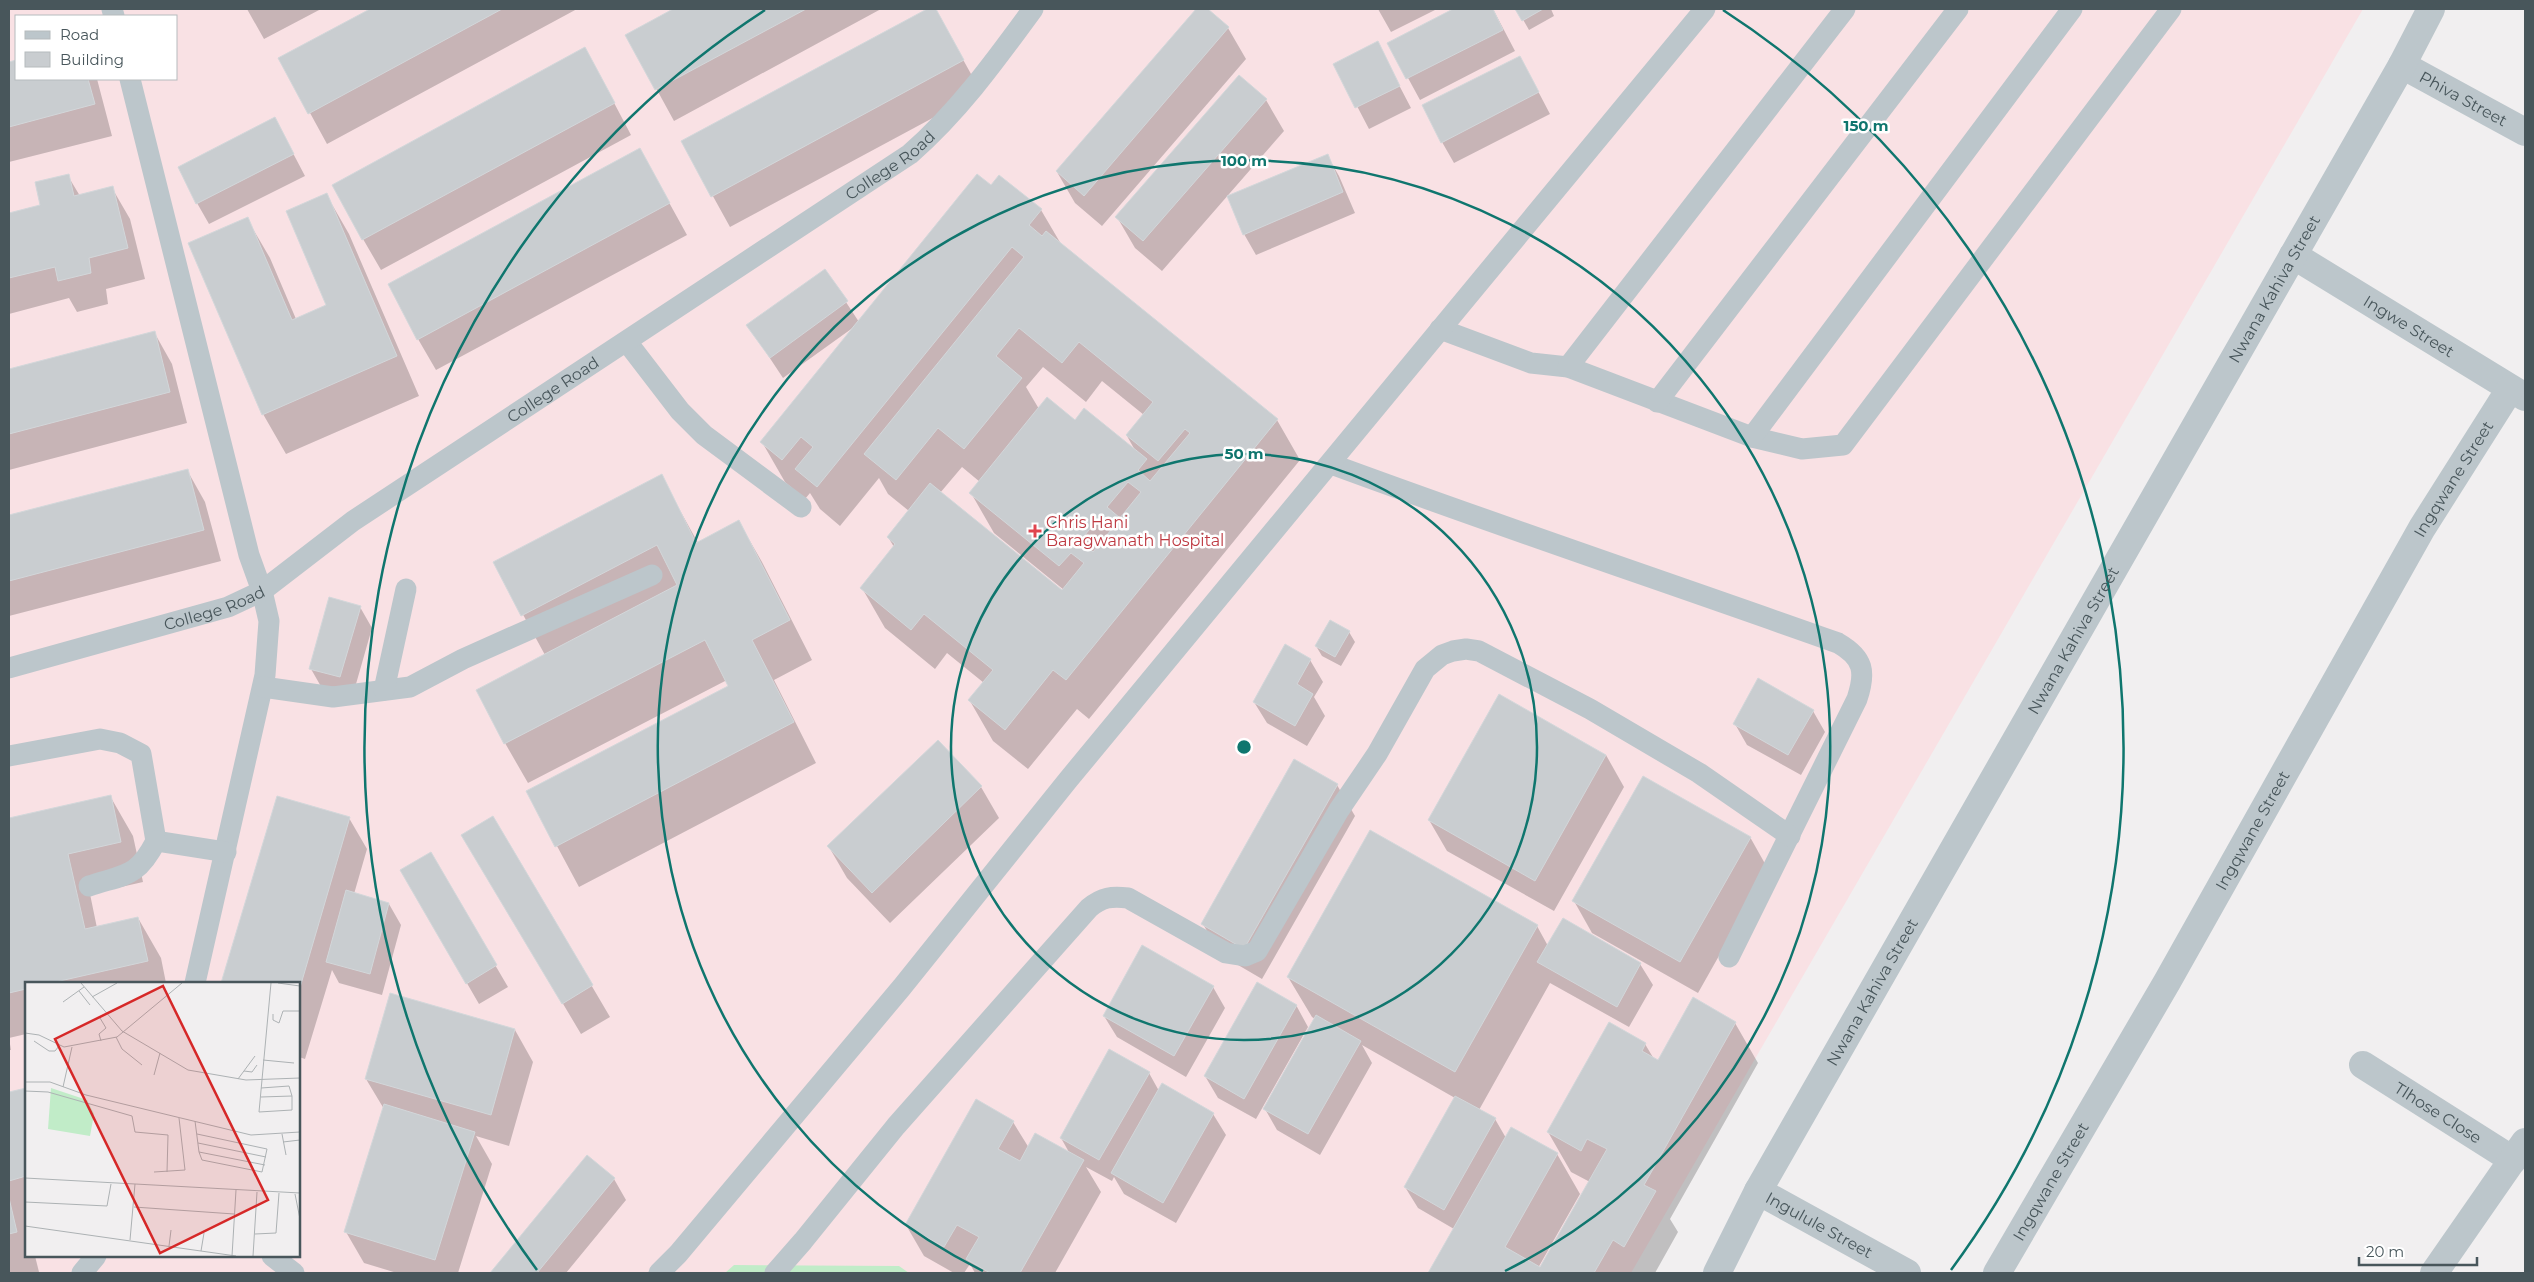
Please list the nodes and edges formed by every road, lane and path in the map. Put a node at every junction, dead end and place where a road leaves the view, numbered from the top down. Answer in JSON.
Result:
{"nodes":[{"id":1,"x":1032,"y":9,"type":"edge"},
{"id":2,"x":1705,"y":9,"type":"edge"},
{"id":3,"x":1845,"y":9,"type":"edge"},
{"id":4,"x":1958,"y":9,"type":"edge"},
{"id":5,"x":2072,"y":9,"type":"edge"},
{"id":6,"x":2171,"y":9,"type":"edge"},
{"id":7,"x":2431,"y":9,"type":"edge"},
{"id":8,"x":2402,"y":65,"type":"junction"},
{"id":9,"x":130,"y":80,"type":"edge"},
{"id":10,"x":2525,"y":132,"type":"edge"},
{"id":11,"x":2293,"y":255,"type":"junction"},
{"id":12,"x":1440,"y":329,"type":"junction"},
{"id":13,"x":626,"y":342,"type":"junction"},
{"id":14,"x":1568,"y":367,"type":"junction"},
{"id":15,"x":2518,"y":393,"type":"edge"},
{"id":16,"x":1657,"y":402,"type":"junction"},
{"id":17,"x":1752,"y":437,"type":"junction"},
{"id":18,"x":1331,"y":464,"type":"junction"},
{"id":19,"x":801,"y":507,"type":"dead end"},
{"id":20,"x":652,"y":575,"type":"dead end"},
{"id":21,"x":406,"y":589,"type":"dead end"},
{"id":22,"x":262,"y":590,"type":"junction"},
{"id":23,"x":9,"y":668,"type":"edge"},
{"id":24,"x":263,"y":687,"type":"junction"},
{"id":25,"x":384,"y":690,"type":"junction"},
{"id":26,"x":9,"y":756,"type":"edge"},
{"id":27,"x":1790,"y":836,"type":"junction"},
{"id":28,"x":156,"y":841,"type":"junction"},
{"id":29,"x":226,"y":852,"type":"junction"},
{"id":30,"x":89,"y":886,"type":"dead end"},
{"id":31,"x":1729,"y":957,"type":"dead end"},
{"id":32,"x":195,"y":982,"type":"edge"},
{"id":33,"x":2364,"y":1065,"type":"dead end"},
{"id":34,"x":2519,"y":1151,"type":"edge"},
{"id":35,"x":1758,"y":1191,"type":"junction"},
{"id":36,"x":95,"y":1257,"type":"edge"},
{"id":37,"x":273,"y":1257,"type":"edge"},
{"id":38,"x":82,"y":1273,"type":"edge"},
{"id":39,"x":294,"y":1273,"type":"edge"},
{"id":40,"x":659,"y":1273,"type":"edge"},
{"id":41,"x":775,"y":1273,"type":"edge"},
{"id":42,"x":1717,"y":1273,"type":"edge"},
{"id":43,"x":1907,"y":1273,"type":"edge"},
{"id":44,"x":1997,"y":1273,"type":"edge"},
{"id":45,"x":2434,"y":1273,"type":"edge"}],
"edges":[{"from":1,"to":13,"type":"lane","name":"College Road"},
{"from":2,"to":12,"type":"lane"},
{"from":3,"to":14,"type":"lane"},
{"from":4,"to":16,"type":"lane"},
{"from":5,"to":17,"type":"lane"},
{"from":6,"to":17,"type":"lane"},
{"from":7,"to":8,"type":"street","name":"Nwana Kahiva Street"},
{"from":8,"to":10,"type":"street","name":"Phiva Street"},
{"from":8,"to":11,"type":"street","name":"Nwana Kahiva Street"},
{"from":9,"to":22,"type":"lane"},
{"from":11,"to":15,"type":"street","name":"Ingwe Street"},
{"from":11,"to":35,"type":"street","name":"Nwana Kahiva Street"},
{"from":12,"to":14,"type":"lane"},
{"from":12,"to":18,"type":"lane"},
{"from":13,"to":19,"type":"lane"},
{"from":13,"to":22,"type":"lane","name":"College Road"},
{"from":14,"to":16,"type":"lane"},
{"from":15,"to":44,"type":"street","name":"Ingqwane Street"},
{"from":16,"to":17,"type":"lane"},
{"from":18,"to":27,"type":"lane"},
{"from":18,"to":40,"type":"lane"},
{"from":20,"to":25,"type":"lane"},
{"from":21,"to":25,"type":"lane"},
{"from":22,"to":23,"type":"lane","name":"College Road"},
{"from":22,"to":24,"type":"lane"},
{"from":24,"to":25,"type":"lane"},
{"from":24,"to":29,"type":"lane"},
{"from":26,"to":28,"type":"lane"},
{"from":27,"to":31,"type":"lane"},
{"from":27,"to":41,"type":"lane"},
{"from":28,"to":29,"type":"lane"},
{"from":28,"to":30,"type":"lane"},
{"from":29,"to":32,"type":"lane"},
{"from":33,"to":34,"type":"street","name":"Tlhose Close"},
{"from":34,"to":45,"type":"street"},
{"from":35,"to":42,"type":"street","name":"Nwana Kahiva Street"},
{"from":35,"to":43,"type":"street","name":"Ingulule Street"},
{"from":36,"to":38,"type":"lane"},
{"from":37,"to":39,"type":"lane"}]}
